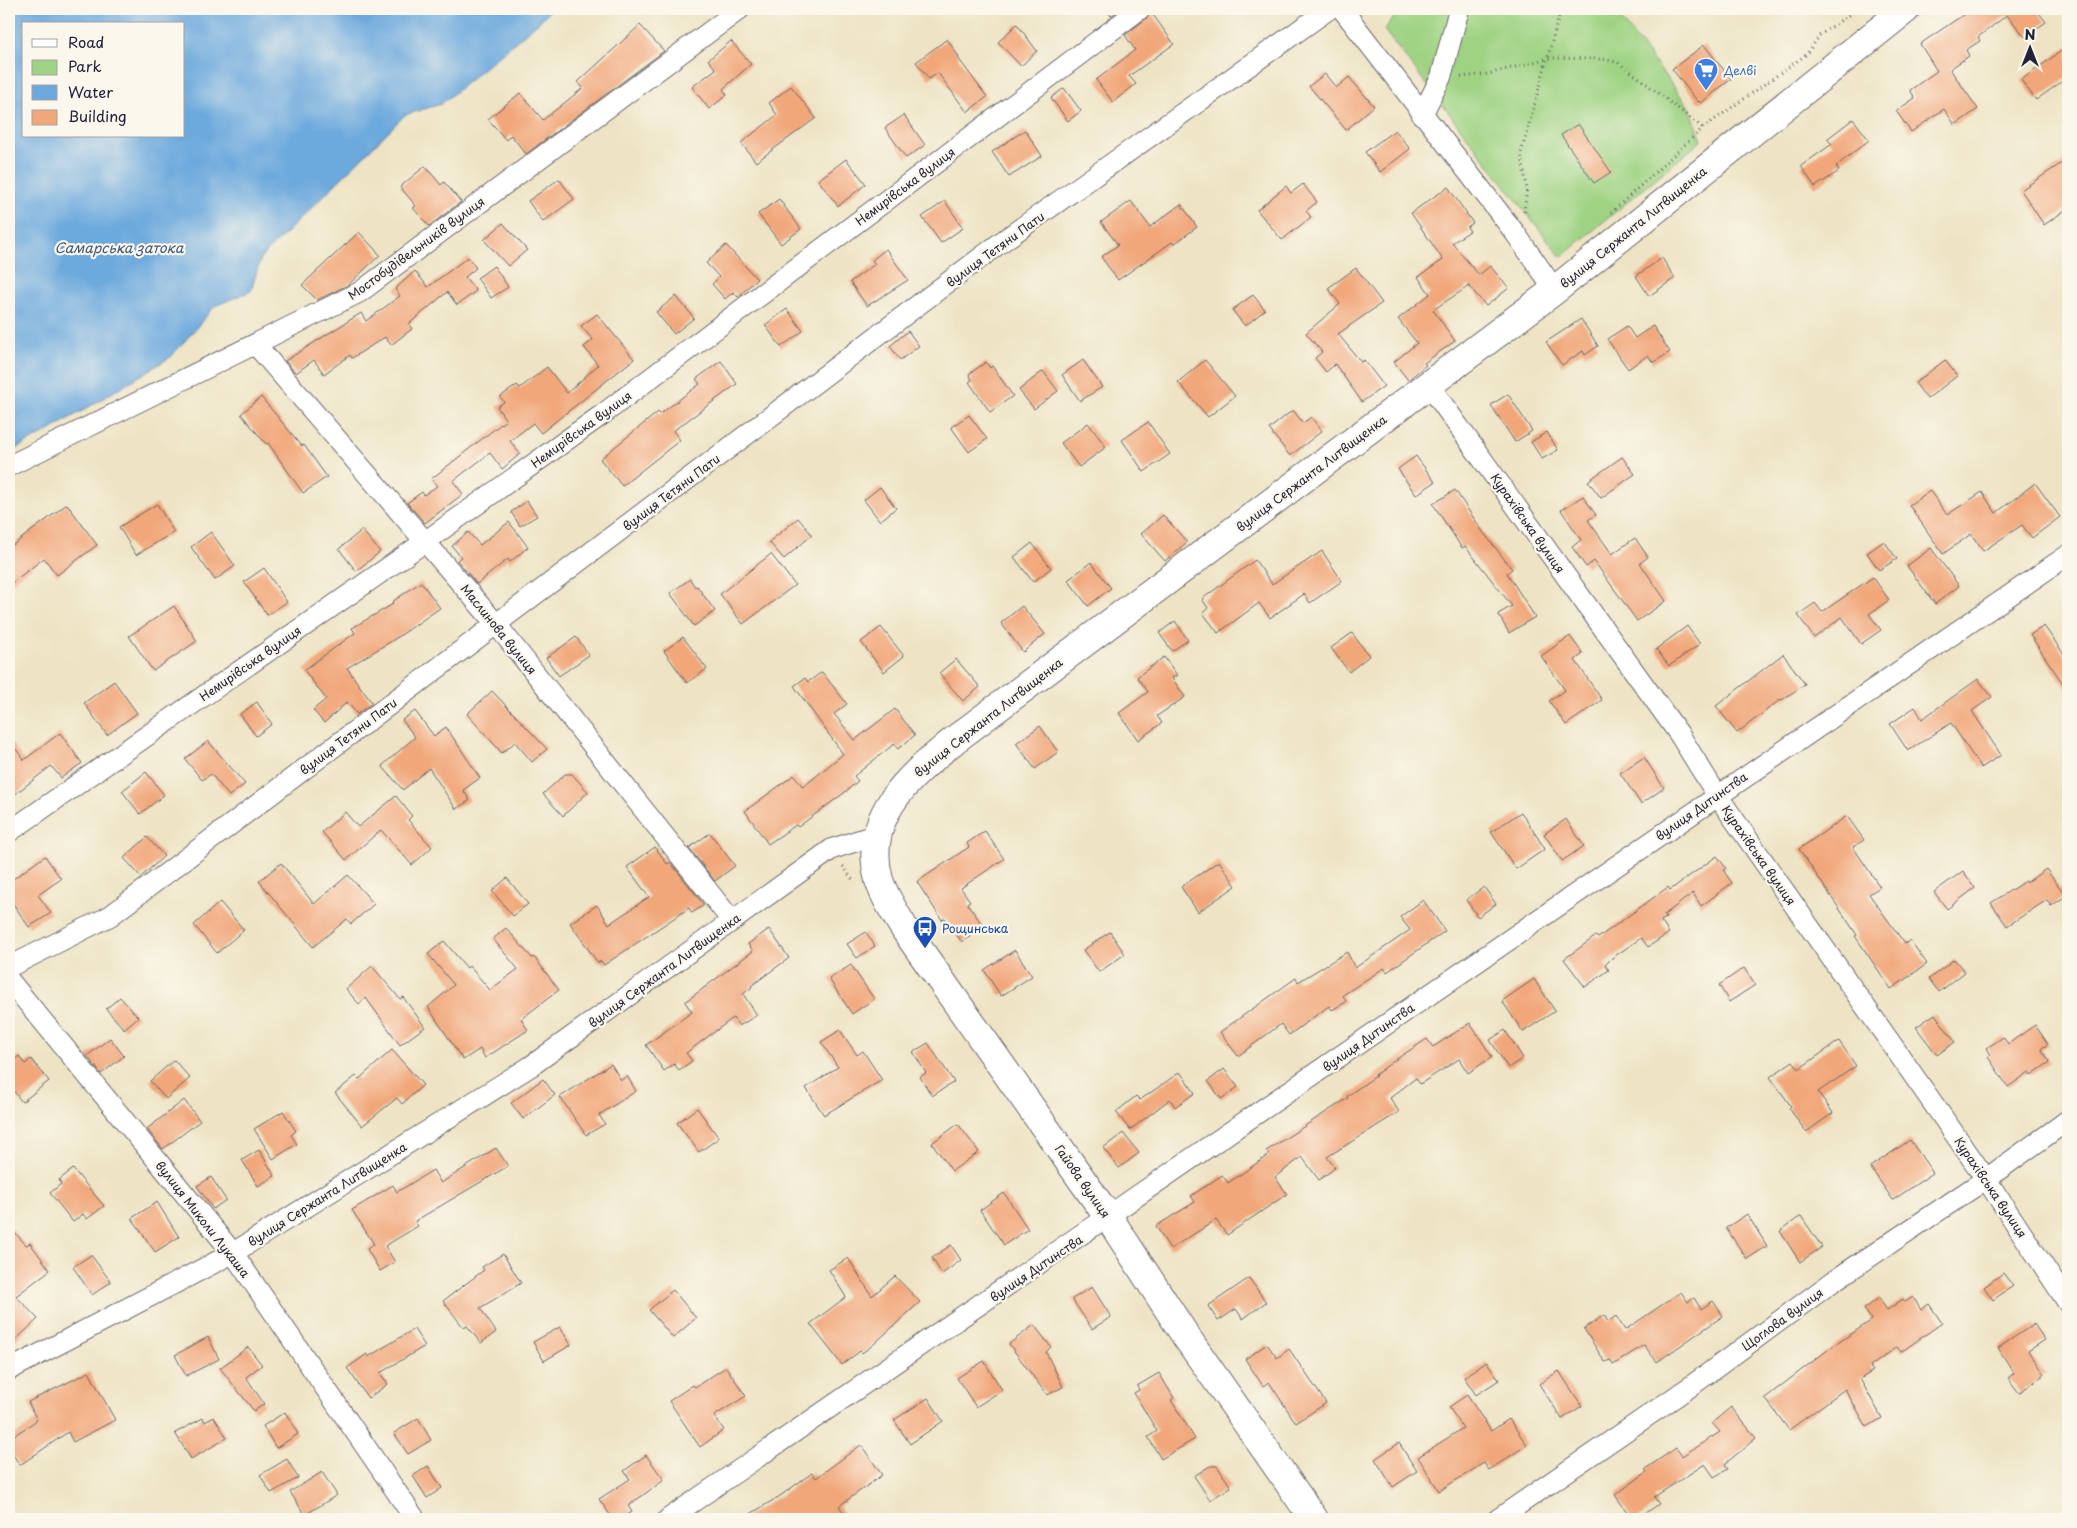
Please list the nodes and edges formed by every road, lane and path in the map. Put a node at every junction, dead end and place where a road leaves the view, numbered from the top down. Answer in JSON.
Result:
{"nodes":[{"id":1,"x":740,"y":9,"type":"edge"},
{"id":2,"x":1140,"y":9,"type":"edge"},
{"id":3,"x":1329,"y":9,"type":"edge"},
{"id":4,"x":1342,"y":9,"type":"edge"},
{"id":5,"x":1460,"y":9,"type":"edge"},
{"id":6,"x":1561,"y":9,"type":"edge"},
{"id":7,"x":1857,"y":9,"type":"edge"},
{"id":8,"x":1906,"y":9,"type":"edge"},
{"id":9,"x":1549,"y":58,"type":"junction"},
{"id":10,"x":1441,"y":77,"type":"junction"},
{"id":11,"x":1422,"y":115,"type":"junction"},
{"id":12,"x":1703,"y":128,"type":"junction"},
{"id":13,"x":1609,"y":218,"type":"dead end"},
{"id":14,"x":1515,"y":233,"type":"junction"},
{"id":15,"x":1555,"y":290,"type":"junction"},
{"id":16,"x":256,"y":345,"type":"junction"},
{"id":17,"x":1429,"y":384,"type":"junction"},
{"id":18,"x":9,"y":466,"type":"edge"},
{"id":19,"x":426,"y":540,"type":"junction"},
{"id":20,"x":2068,"y":555,"type":"edge"},
{"id":21,"x":496,"y":624,"type":"junction"},
{"id":22,"x":1717,"y":795,"type":"junction"},
{"id":23,"x":9,"y":832,"type":"edge"},
{"id":24,"x":878,"y":834,"type":"junction"},
{"id":25,"x":732,"y":921,"type":"junction"},
{"id":26,"x":9,"y":967,"type":"edge"},
{"id":27,"x":9,"y":980,"type":"edge"},
{"id":28,"x":2068,"y":1120,"type":"edge"},
{"id":29,"x":1986,"y":1179,"type":"junction"},
{"id":30,"x":1109,"y":1218,"type":"junction"},
{"id":31,"x":233,"y":1253,"type":"junction"},
{"id":32,"x":2068,"y":1303,"type":"edge"},
{"id":33,"x":9,"y":1370,"type":"edge"},
{"id":34,"x":415,"y":1519,"type":"edge"},
{"id":35,"x":668,"y":1519,"type":"edge"},
{"id":36,"x":1314,"y":1519,"type":"edge"},
{"id":37,"x":1498,"y":1519,"type":"edge"}],
"edges":[{"from":1,"to":16,"type":"street","name":"Мостобудівельників вулиця"},
{"from":2,"to":19,"type":"street","name":"Немирівська вулиця"},
{"from":3,"to":21,"type":"street","name":"вулиця Тетяни Пати"},
{"from":4,"to":11,"type":"street"},
{"from":5,"to":10,"type":"street"},
{"from":6,"to":9,"type":"path"},
{"from":7,"to":12,"type":"path"},
{"from":8,"to":15,"type":"main road","name":"вулиця Сержанта Литвищенка"},
{"from":9,"to":10,"type":"path"},
{"from":9,"to":12,"type":"path"},
{"from":9,"to":14,"type":"path"},
{"from":10,"to":11,"type":"street"},
{"from":11,"to":14,"type":"street"},
{"from":12,"to":13,"type":"path"},
{"from":14,"to":15,"type":"street"},
{"from":15,"to":17,"type":"main road","name":"вулиця Сержанта Литвищенка"},
{"from":16,"to":18,"type":"street","name":"Мостобудівельників вулиця"},
{"from":16,"to":19,"type":"street","name":"Маслинова вулиця"},
{"from":17,"to":22,"type":"street","name":"Курахівська вулиця"},
{"from":17,"to":24,"type":"main road","name":"вулиця Сержанта Литвищенка"},
{"from":19,"to":21,"type":"street","name":"Маслинова вулиця"},
{"from":19,"to":23,"type":"street","name":"Немирівська вулиця"},
{"from":20,"to":22,"type":"street","name":"вулиця Дитинства"},
{"from":21,"to":25,"type":"street","name":"Маслинова вулиця"},
{"from":21,"to":26,"type":"street","name":"вулиця Тетяни Пати"},
{"from":22,"to":29,"type":"street","name":"Курахівська вулиця"},
{"from":22,"to":30,"type":"street","name":"вулиця Дитинства"},
{"from":24,"to":25,"type":"street","name":"вулиця Сержанта Литвищенка"},
{"from":24,"to":30,"type":"main road","name":"Гайова вулиця"},
{"from":25,"to":31,"type":"street","name":"вулиця Сержанта Литвищенка"},
{"from":27,"to":31,"type":"street","name":"вулиця Миколи Лукаша"},
{"from":28,"to":29,"type":"street","name":"Щоглова вулиця"},
{"from":29,"to":32,"type":"street","name":"Курахівська вулиця"},
{"from":29,"to":37,"type":"street","name":"Щоглова вулиця"},
{"from":30,"to":35,"type":"street","name":"вулиця Дитинства"},
{"from":30,"to":36,"type":"main road","name":"Гайова вулиця"},
{"from":31,"to":33,"type":"street","name":"вулиця Сержанта Литвищенка"},
{"from":31,"to":34,"type":"street","name":"вулиця Миколи Лукаша"}]}
